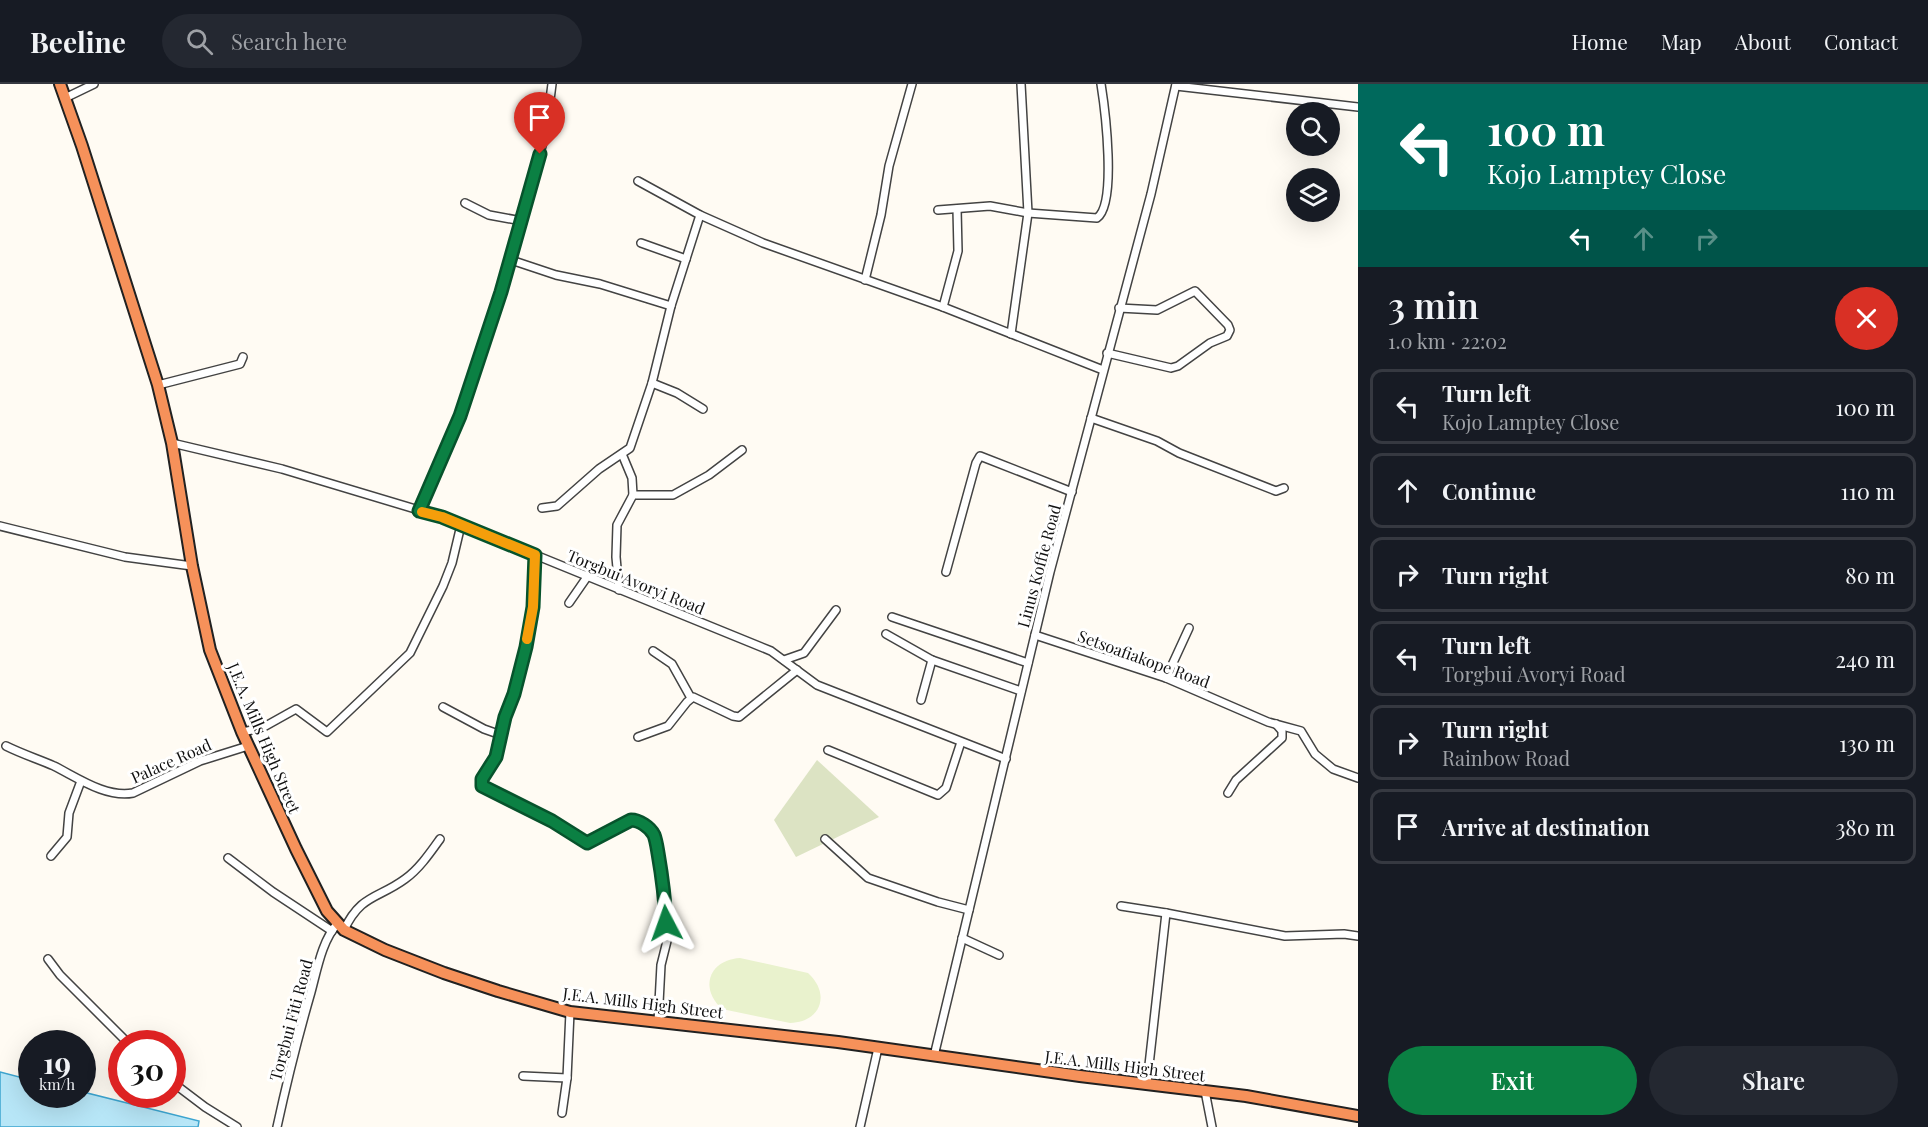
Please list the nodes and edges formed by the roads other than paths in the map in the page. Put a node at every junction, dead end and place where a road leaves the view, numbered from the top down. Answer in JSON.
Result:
{"nodes":[{"id":1,"x":60,"y":84,"type":"edge"},
{"id":2,"x":94,"y":84,"type":"edge"},
{"id":3,"x":552,"y":84,"type":"edge"},
{"id":4,"x":912,"y":84,"type":"edge"},
{"id":5,"x":1021,"y":84,"type":"edge"},
{"id":6,"x":1101,"y":84,"type":"edge"},
{"id":7,"x":1176,"y":85,"type":"edge"},
{"id":8,"x":65,"y":98,"type":"junction"},
{"id":9,"x":1358,"y":107,"type":"edge"},
{"id":10,"x":639,"y":181,"type":"dead end"},
{"id":11,"x":465,"y":203,"type":"dead end"},
{"id":12,"x":957,"y":209,"type":"junction"},
{"id":13,"x":938,"y":210,"type":"dead end"},
{"id":14,"x":1028,"y":213,"type":"junction"},
{"id":15,"x":700,"y":215,"type":"junction"},
{"id":16,"x":522,"y":221,"type":"junction"},
{"id":17,"x":641,"y":243,"type":"dead end"},
{"id":18,"x":686,"y":259,"type":"junction"},
{"id":19,"x":511,"y":260,"type":"junction"},
{"id":20,"x":865,"y":280,"type":"junction"},
{"id":21,"x":671,"y":306,"type":"junction"},
{"id":22,"x":943,"y":308,"type":"junction"},
{"id":23,"x":1119,"y":308,"type":"junction"},
{"id":24,"x":1011,"y":334,"type":"junction"},
{"id":25,"x":1107,"y":353,"type":"junction"},
{"id":26,"x":243,"y":357,"type":"dead end"},
{"id":27,"x":1103,"y":370,"type":"junction"},
{"id":28,"x":652,"y":383,"type":"junction"},
{"id":29,"x":158,"y":385,"type":"junction"},
{"id":30,"x":702,"y":409,"type":"dead end"},
{"id":31,"x":1091,"y":418,"type":"junction"},
{"id":32,"x":171,"y":443,"type":"junction"},
{"id":33,"x":742,"y":450,"type":"dead end"},
{"id":34,"x":622,"y":454,"type":"junction"},
{"id":35,"x":1284,"y":488,"type":"dead end"},
{"id":36,"x":1072,"y":492,"type":"junction"},
{"id":37,"x":633,"y":495,"type":"junction"},
{"id":38,"x":542,"y":508,"type":"dead end"},
{"id":39,"x":419,"y":511,"type":"junction"},
{"id":40,"x":461,"y":525,"type":"junction"},
{"id":41,"x":0,"y":526,"type":"edge"},
{"id":42,"x":535,"y":555,"type":"junction"},
{"id":43,"x":192,"y":566,"type":"junction"},
{"id":44,"x":946,"y":572,"type":"dead end"},
{"id":45,"x":587,"y":577,"type":"junction"},
{"id":46,"x":619,"y":590,"type":"junction"},
{"id":47,"x":569,"y":603,"type":"dead end"},
{"id":48,"x":836,"y":610,"type":"dead end"},
{"id":49,"x":892,"y":617,"type":"dead end"},
{"id":50,"x":1189,"y":628,"type":"dead end"},
{"id":51,"x":886,"y":634,"type":"dead end"},
{"id":52,"x":1035,"y":634,"type":"junction"},
{"id":53,"x":652,"y":651,"type":"dead end"},
{"id":54,"x":784,"y":660,"type":"junction"},
{"id":55,"x":932,"y":660,"type":"junction"},
{"id":56,"x":1028,"y":663,"type":"junction"},
{"id":57,"x":797,"y":670,"type":"junction"},
{"id":58,"x":1166,"y":678,"type":"junction"},
{"id":59,"x":1021,"y":691,"type":"junction"},
{"id":60,"x":691,"y":698,"type":"junction"},
{"id":61,"x":921,"y":700,"type":"dead end"},
{"id":62,"x":443,"y":707,"type":"dead end"},
{"id":63,"x":1276,"y":724,"type":"junction"},
{"id":64,"x":242,"y":732,"type":"junction"},
{"id":65,"x":501,"y":735,"type":"junction"},
{"id":66,"x":638,"y":737,"type":"dead end"},
{"id":67,"x":962,"y":742,"type":"junction"},
{"id":68,"x":6,"y":746,"type":"dead end"},
{"id":69,"x":248,"y":746,"type":"junction"},
{"id":70,"x":828,"y":750,"type":"dead end"},
{"id":71,"x":1006,"y":759,"type":"junction"},
{"id":72,"x":1358,"y":778,"type":"edge"},
{"id":73,"x":81,"y":781,"type":"junction"},
{"id":74,"x":1228,"y":793,"type":"dead end"},
{"id":75,"x":440,"y":839,"type":"dead end"},
{"id":76,"x":825,"y":839,"type":"dead end"},
{"id":77,"x":51,"y":856,"type":"dead end"},
{"id":78,"x":228,"y":858,"type":"dead end"},
{"id":79,"x":1121,"y":906,"type":"dead end"},
{"id":80,"x":969,"y":910,"type":"junction"},
{"id":81,"x":1166,"y":914,"type":"junction"},
{"id":82,"x":338,"y":928,"type":"junction"},
{"id":83,"x":1358,"y":936,"type":"edge"},
{"id":84,"x":962,"y":938,"type":"junction"},
{"id":85,"x":999,"y":955,"type":"dead end"},
{"id":86,"x":48,"y":958,"type":"dead end"},
{"id":87,"x":570,"y":1011,"type":"junction"},
{"id":88,"x":658,"y":1022,"type":"junction"},
{"id":89,"x":115,"y":1030,"type":"edge"},
{"id":90,"x":878,"y":1048,"type":"junction"},
{"id":91,"x":934,"y":1056,"type":"junction"},
{"id":92,"x":524,"y":1076,"type":"dead end"},
{"id":93,"x":567,"y":1078,"type":"junction"},
{"id":94,"x":1147,"y":1083,"type":"junction"},
{"id":95,"x":1205,"y":1090,"type":"junction"},
{"id":96,"x":186,"y":1093,"type":"edge"},
{"id":97,"x":562,"y":1113,"type":"dead end"},
{"id":98,"x":1358,"y":1116,"type":"edge"},
{"id":99,"x":237,"y":1127,"type":"edge"},
{"id":100,"x":277,"y":1127,"type":"edge"},
{"id":101,"x":860,"y":1127,"type":"edge"},
{"id":102,"x":1212,"y":1127,"type":"edge"}],
"edges":[{"from":1,"to":8,"type":"highway","name":"J.E.A. Mills High Street"},
{"from":2,"to":8,"type":"street"},
{"from":3,"to":16,"type":"street"},
{"from":4,"to":20,"type":"street"},
{"from":5,"to":14,"type":"street"},
{"from":6,"to":14,"type":"street"},
{"from":7,"to":9,"type":"street"},
{"from":7,"to":23,"type":"street","name":"Linus Koffie Road"},
{"from":8,"to":29,"type":"highway","name":"J.E.A. Mills High Street"},
{"from":10,"to":15,"type":"street"},
{"from":11,"to":16,"type":"street"},
{"from":12,"to":13,"type":"street"},
{"from":12,"to":14,"type":"street"},
{"from":12,"to":22,"type":"street"},
{"from":14,"to":24,"type":"street"},
{"from":15,"to":18,"type":"street"},
{"from":15,"to":20,"type":"street"},
{"from":16,"to":19,"type":"street"},
{"from":17,"to":18,"type":"street"},
{"from":18,"to":21,"type":"street"},
{"from":19,"to":21,"type":"street"},
{"from":19,"to":39,"type":"street"},
{"from":20,"to":22,"type":"street"},
{"from":21,"to":28,"type":"street"},
{"from":22,"to":24,"type":"street"},
{"from":23,"to":25,"type":"street","name":"Linus Koffie Road"},
{"from":23,"to":25,"type":"street"},
{"from":24,"to":27,"type":"street"},
{"from":25,"to":27,"type":"street","name":"Linus Koffie Road"},
{"from":26,"to":29,"type":"street"},
{"from":27,"to":31,"type":"street","name":"Linus Koffie Road"},
{"from":28,"to":30,"type":"street"},
{"from":28,"to":34,"type":"street"},
{"from":29,"to":32,"type":"highway","name":"J.E.A. Mills High Street"},
{"from":31,"to":35,"type":"street"},
{"from":31,"to":36,"type":"street","name":"Linus Koffie Road"},
{"from":32,"to":39,"type":"street","name":"Torgbui Avoryi Road"},
{"from":32,"to":43,"type":"highway","name":"J.E.A. Mills High Street"},
{"from":33,"to":37,"type":"street"},
{"from":34,"to":37,"type":"street"},
{"from":34,"to":38,"type":"street"},
{"from":36,"to":44,"type":"street"},
{"from":36,"to":52,"type":"street","name":"Linus Koffie Road"},
{"from":37,"to":46,"type":"street"},
{"from":39,"to":40,"type":"street","name":"Torgbui Avoryi Road"},
{"from":40,"to":42,"type":"street","name":"Torgbui Avoryi Road"},
{"from":40,"to":64,"type":"street"},
{"from":41,"to":43,"type":"street"},
{"from":42,"to":45,"type":"street","name":"Torgbui Avoryi Road"},
{"from":42,"to":65,"type":"street"},
{"from":43,"to":64,"type":"highway","name":"J.E.A. Mills High Street"},
{"from":45,"to":46,"type":"street","name":"Torgbui Avoryi Road"},
{"from":45,"to":47,"type":"street"},
{"from":46,"to":54,"type":"street","name":"Torgbui Avoryi Road"},
{"from":48,"to":54,"type":"street"},
{"from":49,"to":56,"type":"street"},
{"from":50,"to":58,"type":"street"},
{"from":51,"to":55,"type":"street"},
{"from":52,"to":56,"type":"street","name":"Linus Koffie Road"},
{"from":52,"to":58,"type":"street","name":"Setsoafiakope Road"},
{"from":53,"to":60,"type":"street"},
{"from":54,"to":57,"type":"street","name":"Torgbui Avoryi Road"},
{"from":55,"to":59,"type":"street"},
{"from":55,"to":61,"type":"street"},
{"from":56,"to":59,"type":"street","name":"Linus Koffie Road"},
{"from":57,"to":60,"type":"street"},
{"from":57,"to":67,"type":"street","name":"Torgbui Avoryi Road"},
{"from":58,"to":63,"type":"street","name":"Setsoafiakope Road"},
{"from":59,"to":71,"type":"street","name":"Linus Koffie Road"},
{"from":60,"to":66,"type":"street"},
{"from":62,"to":65,"type":"street"},
{"from":63,"to":72,"type":"street","name":"Setsoafiakope Road"},
{"from":63,"to":74,"type":"street"},
{"from":64,"to":69,"type":"highway","name":"J.E.A. Mills High Street"},
{"from":65,"to":88,"type":"street"},
{"from":67,"to":70,"type":"street"},
{"from":67,"to":71,"type":"street","name":"Torgbui Avoryi Road"},
{"from":68,"to":73,"type":"street","name":"Palace Road"},
{"from":69,"to":73,"type":"street","name":"Palace Road"},
{"from":69,"to":82,"type":"highway","name":"J.E.A. Mills High Street"},
{"from":71,"to":80,"type":"street","name":"Linus Koffie Road"},
{"from":73,"to":77,"type":"street"},
{"from":75,"to":82,"type":"street","name":"Torgbui Fiti Road"},
{"from":76,"to":80,"type":"street"},
{"from":78,"to":82,"type":"street"},
{"from":79,"to":81,"type":"street"},
{"from":80,"to":84,"type":"street","name":"Linus Koffie Road"},
{"from":81,"to":83,"type":"street"},
{"from":81,"to":94,"type":"street"},
{"from":82,"to":87,"type":"highway","name":"J.E.A. Mills High Street"},
{"from":82,"to":100,"type":"street","name":"Torgbui Fiti Road"},
{"from":84,"to":85,"type":"street"},
{"from":84,"to":91,"type":"street","name":"Linus Koffie Road"},
{"from":86,"to":89,"type":"street"},
{"from":87,"to":88,"type":"highway","name":"J.E.A. Mills High Street"},
{"from":87,"to":93,"type":"street"},
{"from":88,"to":90,"type":"highway","name":"J.E.A. Mills High Street"},
{"from":90,"to":91,"type":"highway","name":"J.E.A. Mills High Street"},
{"from":90,"to":101,"type":"street"},
{"from":91,"to":94,"type":"highway","name":"J.E.A. Mills High Street"},
{"from":92,"to":93,"type":"street"},
{"from":93,"to":97,"type":"street"},
{"from":94,"to":95,"type":"highway","name":"J.E.A. Mills High Street"},
{"from":95,"to":98,"type":"highway","name":"J.E.A. Mills High Street"},
{"from":95,"to":102,"type":"street"},
{"from":96,"to":99,"type":"street"}]}
